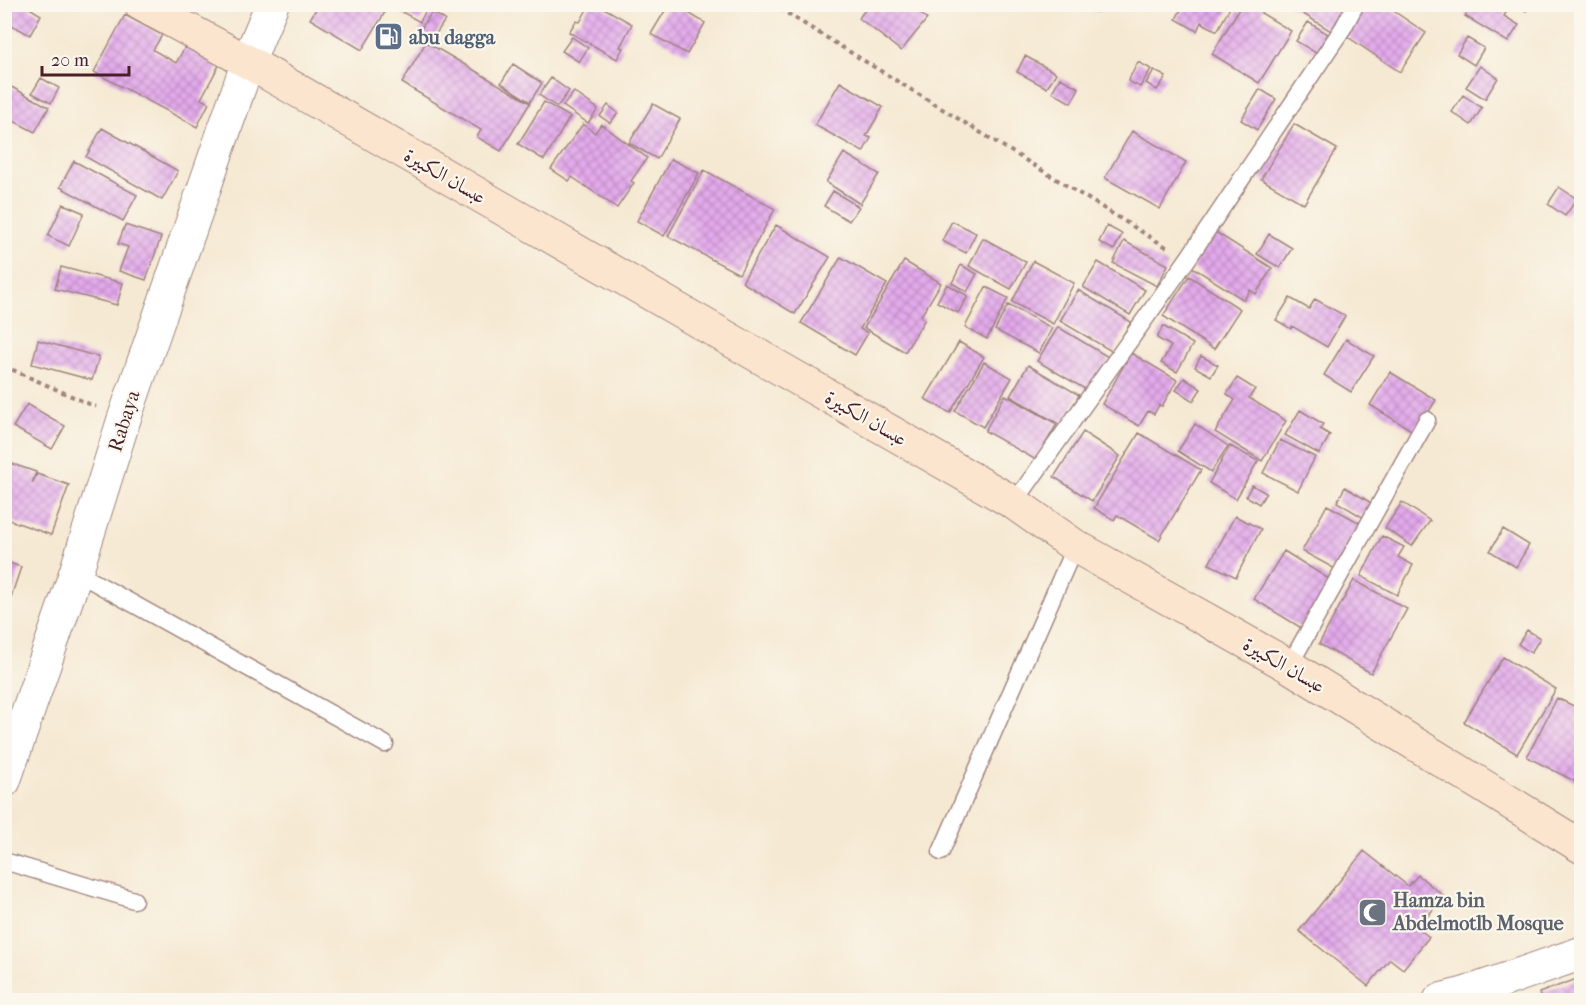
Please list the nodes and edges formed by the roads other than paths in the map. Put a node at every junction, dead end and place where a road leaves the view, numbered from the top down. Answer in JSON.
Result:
{"nodes":[{"id":1,"x":141,"y":4,"type":"edge"},
{"id":2,"x":272,"y":4,"type":"edge"},
{"id":3,"x":1356,"y":4,"type":"edge"},
{"id":4,"x":248,"y":62,"type":"junction"},
{"id":5,"x":1427,"y":420,"type":"dead end"},
{"id":6,"x":1014,"y":503,"type":"junction"},
{"id":7,"x":1075,"y":546,"type":"junction"},
{"id":8,"x":76,"y":572,"type":"junction"},
{"id":9,"x":1289,"y":666,"type":"junction"},
{"id":10,"x":385,"y":744,"type":"dead end"},
{"id":11,"x":4,"y":781,"type":"edge"},
{"id":12,"x":1581,"y":847,"type":"edge"},
{"id":13,"x":941,"y":852,"type":"dead end"},
{"id":14,"x":4,"y":861,"type":"edge"},
{"id":15,"x":134,"y":900,"type":"dead end"},
{"id":16,"x":1581,"y":953,"type":"edge"},
{"id":17,"x":1440,"y":1000,"type":"edge"}],
"edges":[{"from":1,"to":4,"type":"main road","name":"عبسان الكبيرة"},
{"from":2,"to":4,"type":"street","name":"Rabaya"},
{"from":3,"to":6,"type":"lane"},
{"from":4,"to":6,"type":"main road","name":"عبسان الكبيرة"},
{"from":4,"to":8,"type":"street","name":"Rabaya"},
{"from":5,"to":9,"type":"lane"},
{"from":6,"to":7,"type":"main road","name":"عبسان الكبيرة"},
{"from":7,"to":9,"type":"main road","name":"عبسان الكبيرة"},
{"from":7,"to":13,"type":"lane"},
{"from":8,"to":10,"type":"lane"},
{"from":8,"to":11,"type":"street","name":"Rabaya"},
{"from":9,"to":12,"type":"main road","name":"عبسان الكبيرة"},
{"from":14,"to":15,"type":"lane"},
{"from":16,"to":17,"type":"street"}]}
